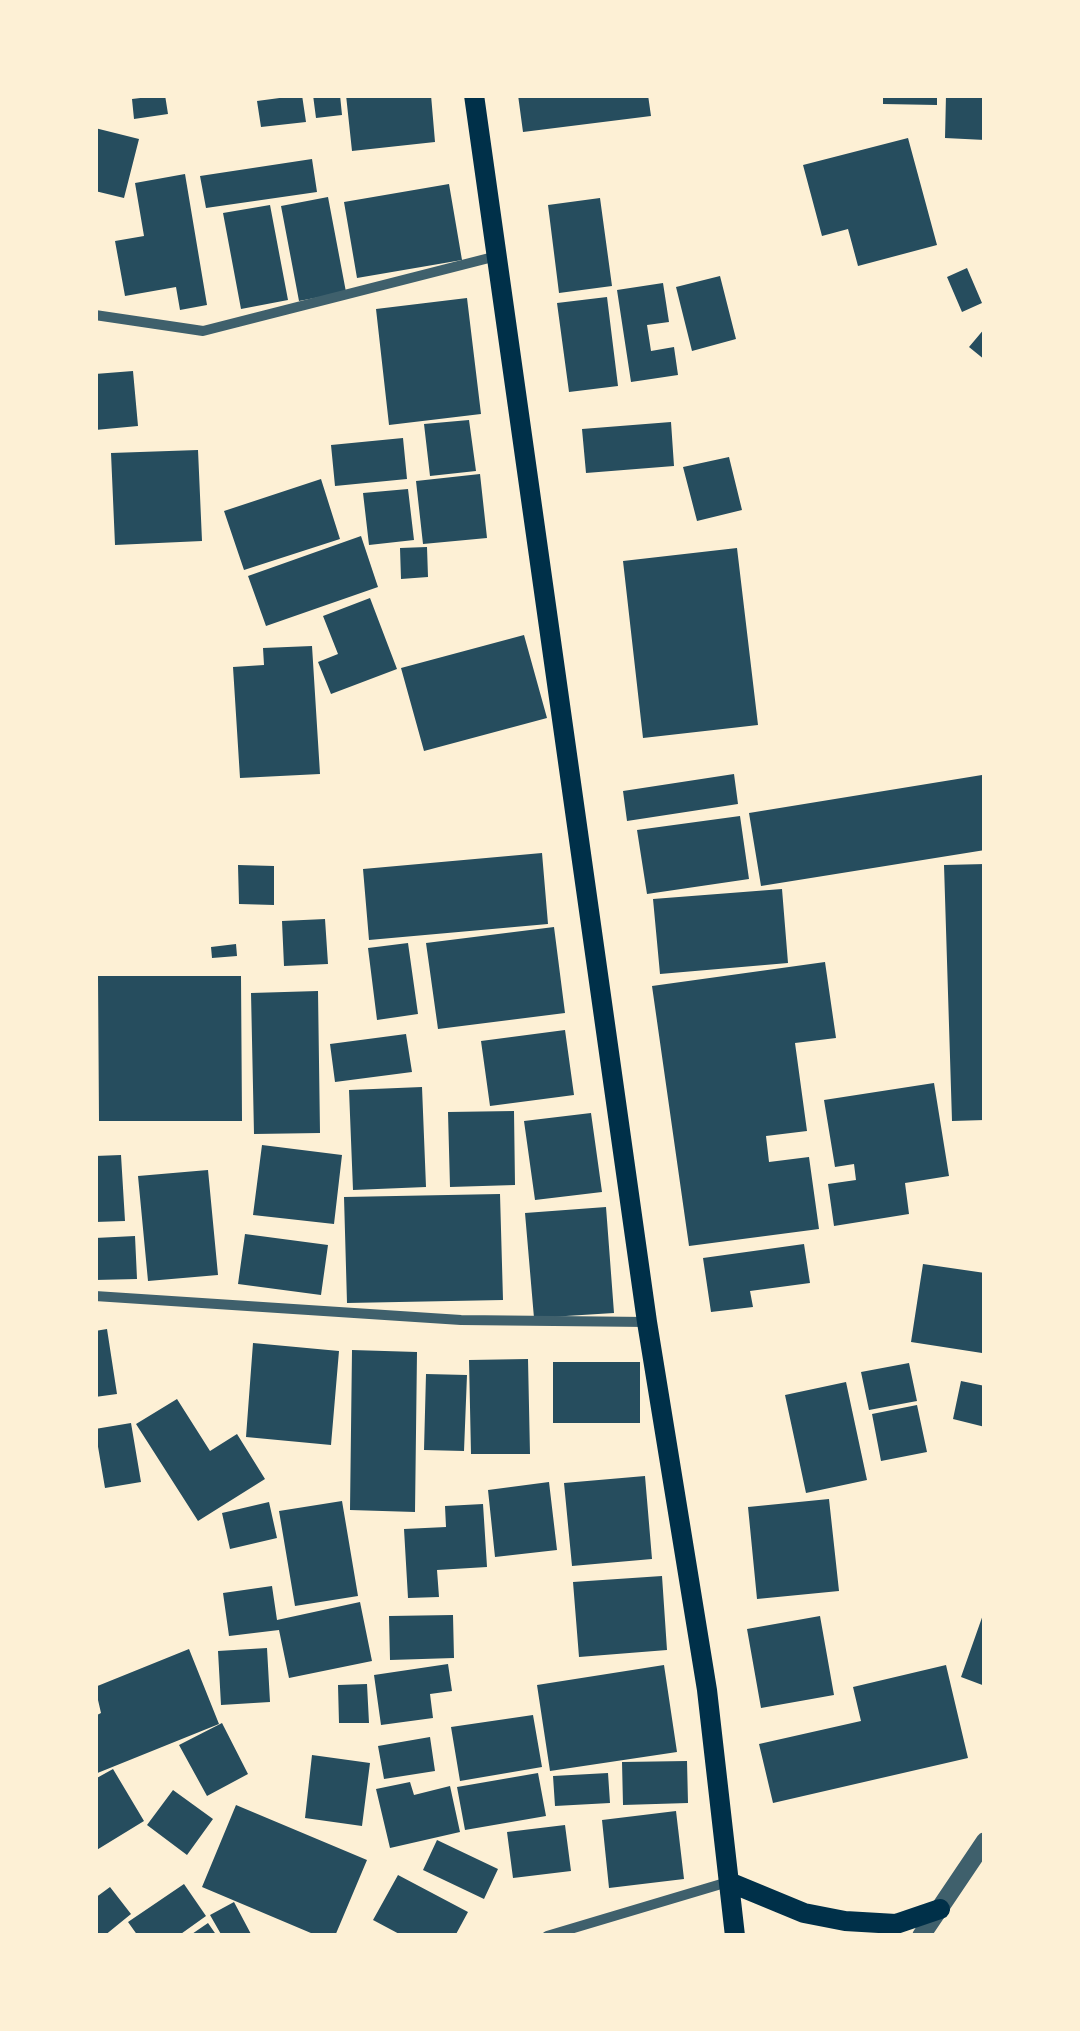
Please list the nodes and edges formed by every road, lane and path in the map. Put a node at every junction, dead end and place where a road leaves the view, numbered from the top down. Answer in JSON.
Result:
{"nodes":[{"id":1,"x":474,"y":95,"type":"edge"},
{"id":2,"x":497,"y":256,"type":"junction"},
{"id":3,"x":95,"y":315,"type":"edge"},
{"id":4,"x":95,"y":1296,"type":"edge"},
{"id":5,"x":646,"y":1322,"type":"junction"},
{"id":6,"x":985,"y":1841,"type":"edge"},
{"id":7,"x":729,"y":1882,"type":"junction"},
{"id":8,"x":940,"y":1909,"type":"junction"},
{"id":9,"x":547,"y":1936,"type":"edge"},
{"id":10,"x":735,"y":1936,"type":"edge"},
{"id":11,"x":920,"y":1936,"type":"edge"}],
"edges":[{"from":1,"to":2,"type":"main road"},
{"from":2,"to":3,"type":"street"},
{"from":2,"to":5,"type":"main road"},
{"from":4,"to":5,"type":"street"},
{"from":5,"to":7,"type":"main road"},
{"from":6,"to":8,"type":"street"},
{"from":7,"to":8,"type":"main road"},
{"from":7,"to":9,"type":"street"},
{"from":7,"to":10,"type":"main road"},
{"from":8,"to":11,"type":"street"}]}
